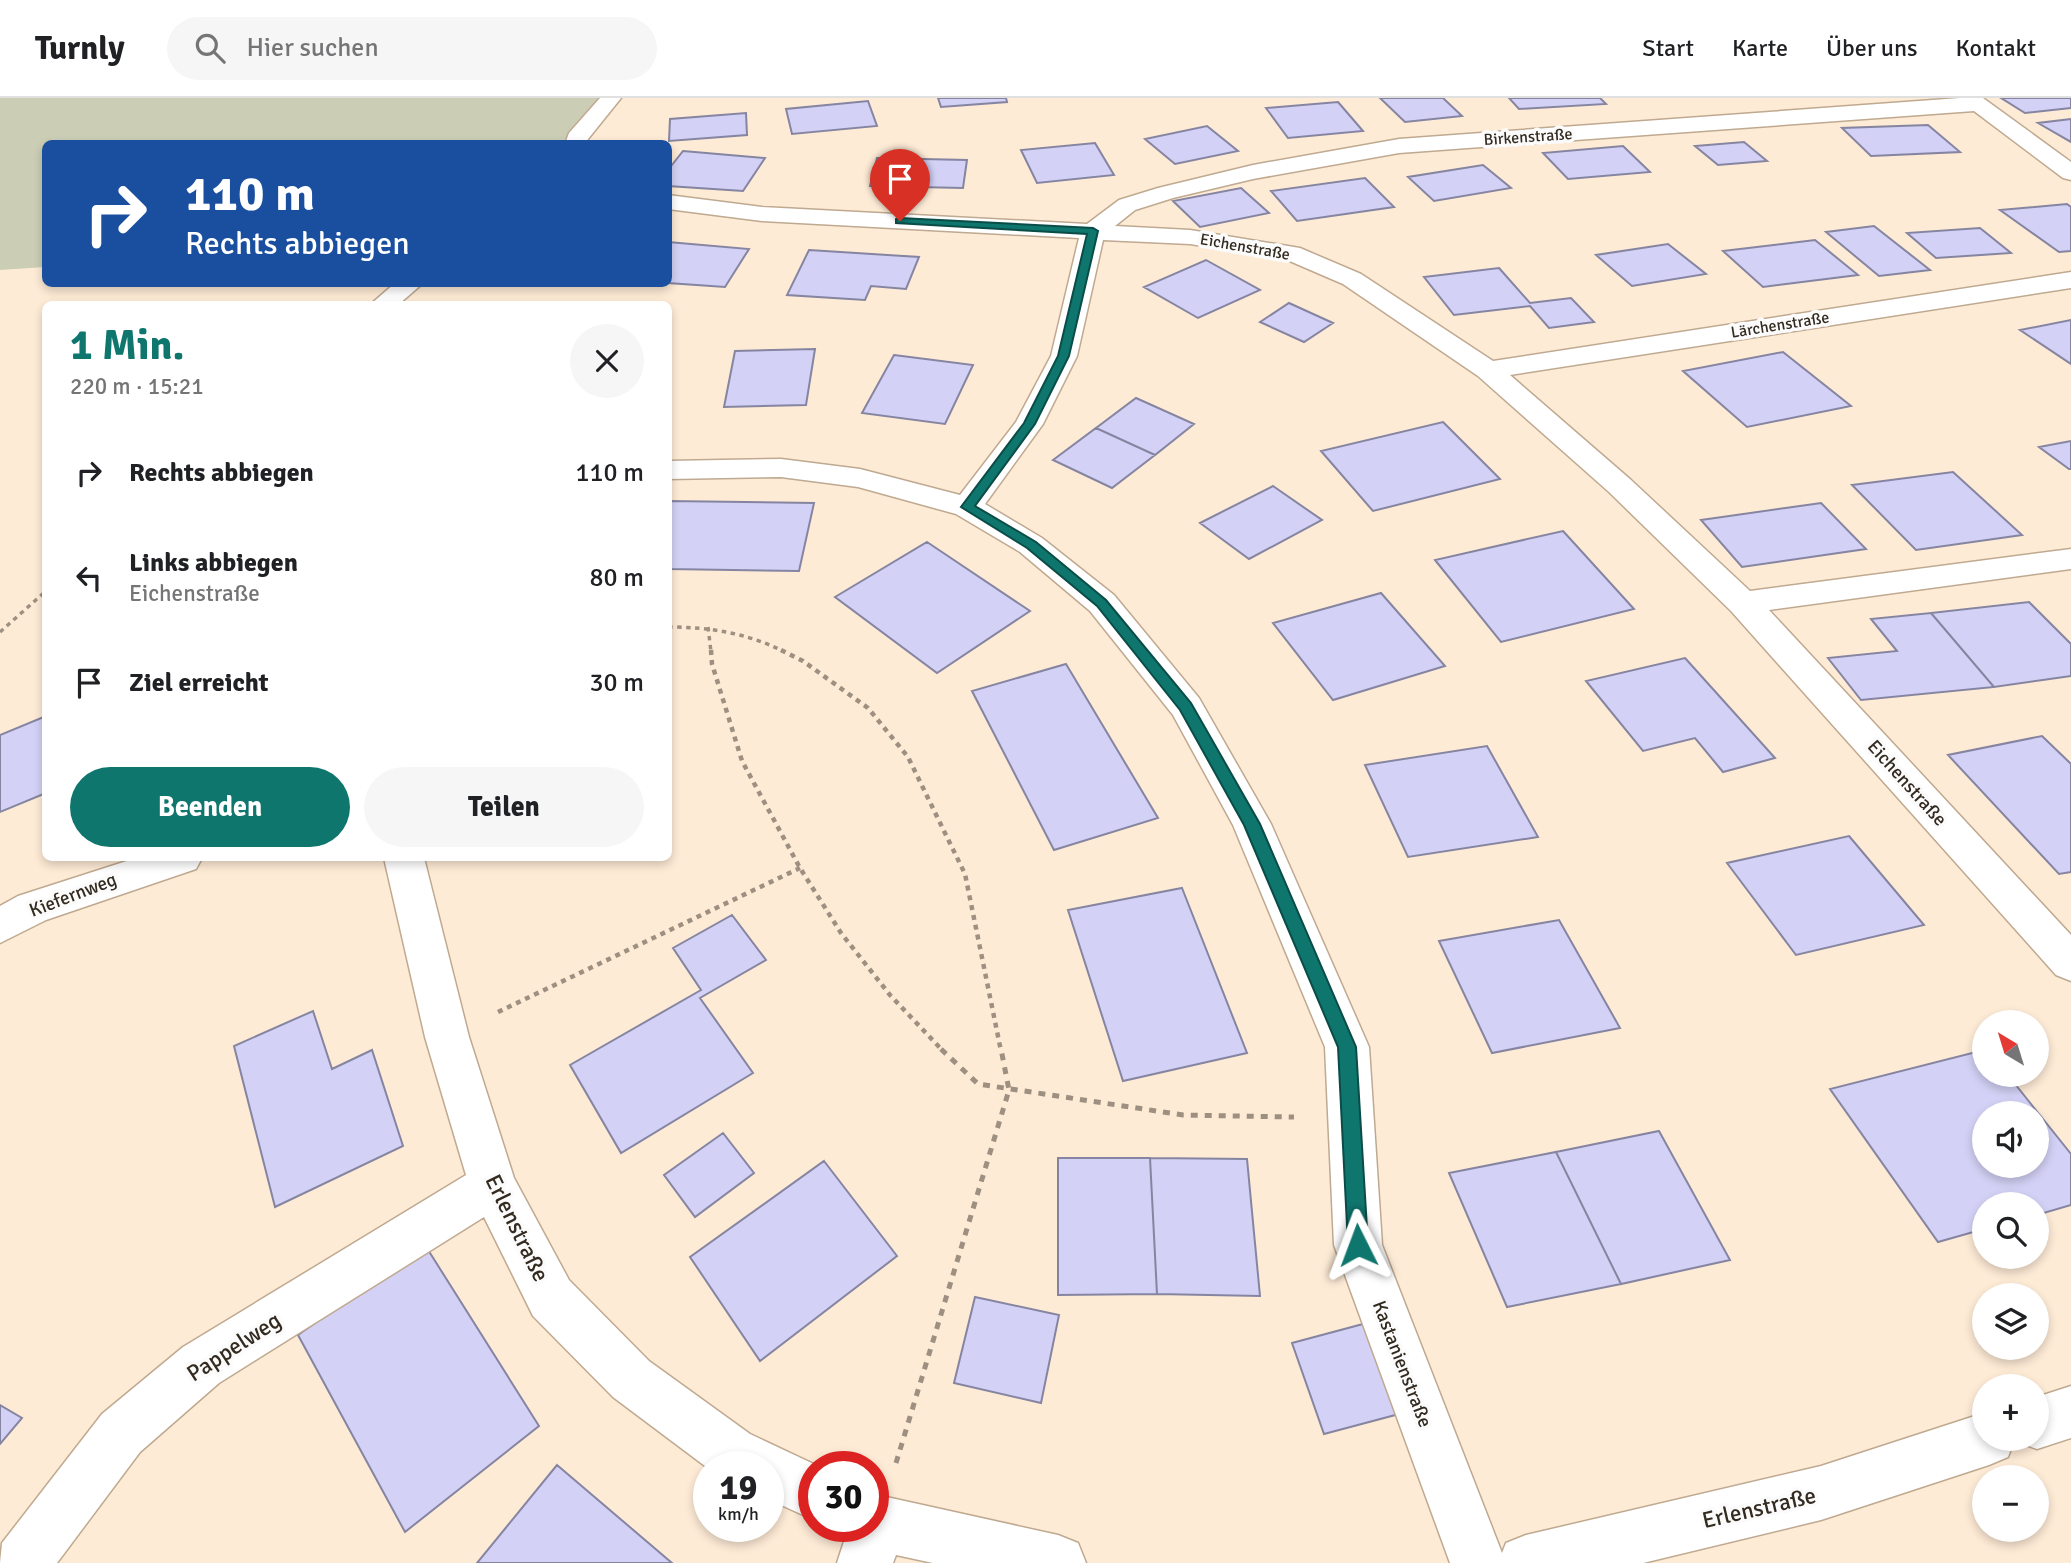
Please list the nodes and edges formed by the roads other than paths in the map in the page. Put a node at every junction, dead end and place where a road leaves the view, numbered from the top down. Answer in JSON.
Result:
{"nodes":[{"id":1,"x":611,"y":98,"type":"edge"},
{"id":2,"x":1974,"y":101,"type":"edge"},
{"id":3,"x":577,"y":140,"type":"edge"},
{"id":4,"x":2071,"y":173,"type":"edge"},
{"id":5,"x":672,"y":203,"type":"edge"},
{"id":6,"x":1093,"y":231,"type":"junction"},
{"id":7,"x":2071,"y":280,"type":"edge"},
{"id":8,"x":405,"y":287,"type":"edge"},
{"id":9,"x":388,"y":301,"type":"edge"},
{"id":10,"x":1488,"y":370,"type":"junction"},
{"id":11,"x":672,"y":470,"type":"edge"},
{"id":12,"x":967,"y":507,"type":"junction"},
{"id":13,"x":2071,"y":559,"type":"edge"},
{"id":14,"x":1743,"y":603,"type":"junction"},
{"id":15,"x":405,"y":861,"type":"edge"},
{"id":16,"x":164,"y":862,"type":"edge"},
{"id":17,"x":0,"y":926,"type":"edge"},
{"id":18,"x":2071,"y":963,"type":"edge"},
{"id":19,"x":492,"y":1185,"type":"junction"},
{"id":20,"x":2071,"y":1412,"type":"edge"},
{"id":21,"x":2049,"y":1419,"type":"edge"},
{"id":22,"x":1972,"y":1444,"type":"edge"},
{"id":23,"x":728,"y":1451,"type":"edge"},
{"id":24,"x":889,"y":1538,"type":"edge"},
{"id":25,"x":22,"y":1563,"type":"edge"},
{"id":26,"x":1058,"y":1563,"type":"edge"},
{"id":27,"x":1478,"y":1563,"type":"edge"},
{"id":28,"x":1526,"y":1563,"type":"edge"}],
"edges":[{"from":1,"to":3,"type":"street"},
{"from":2,"to":4,"type":"street"},
{"from":2,"to":6,"type":"street","name":"Birkenstraße"},
{"from":5,"to":6,"type":"street","name":"Eichenstraße"},
{"from":6,"to":10,"type":"street","name":"Eichenstraße"},
{"from":6,"to":12,"type":"street"},
{"from":7,"to":10,"type":"street","name":"Lärchenstraße"},
{"from":8,"to":9,"type":"street"},
{"from":10,"to":14,"type":"street","name":"Eichenstraße"},
{"from":11,"to":12,"type":"street","name":"Kastanienstraße"},
{"from":12,"to":27,"type":"street","name":"Kastanienstraße"},
{"from":13,"to":14,"type":"street"},
{"from":14,"to":18,"type":"street","name":"Eichenstraße"},
{"from":15,"to":19,"type":"street","name":"Erlenstraße"},
{"from":16,"to":17,"type":"street","name":"Kiefernweg"},
{"from":19,"to":23,"type":"street","name":"Erlenstraße"},
{"from":19,"to":25,"type":"street","name":"Pappelweg"},
{"from":20,"to":21,"type":"street"},
{"from":22,"to":28,"type":"street","name":"Erlenstraße"},
{"from":24,"to":26,"type":"street"}]}
